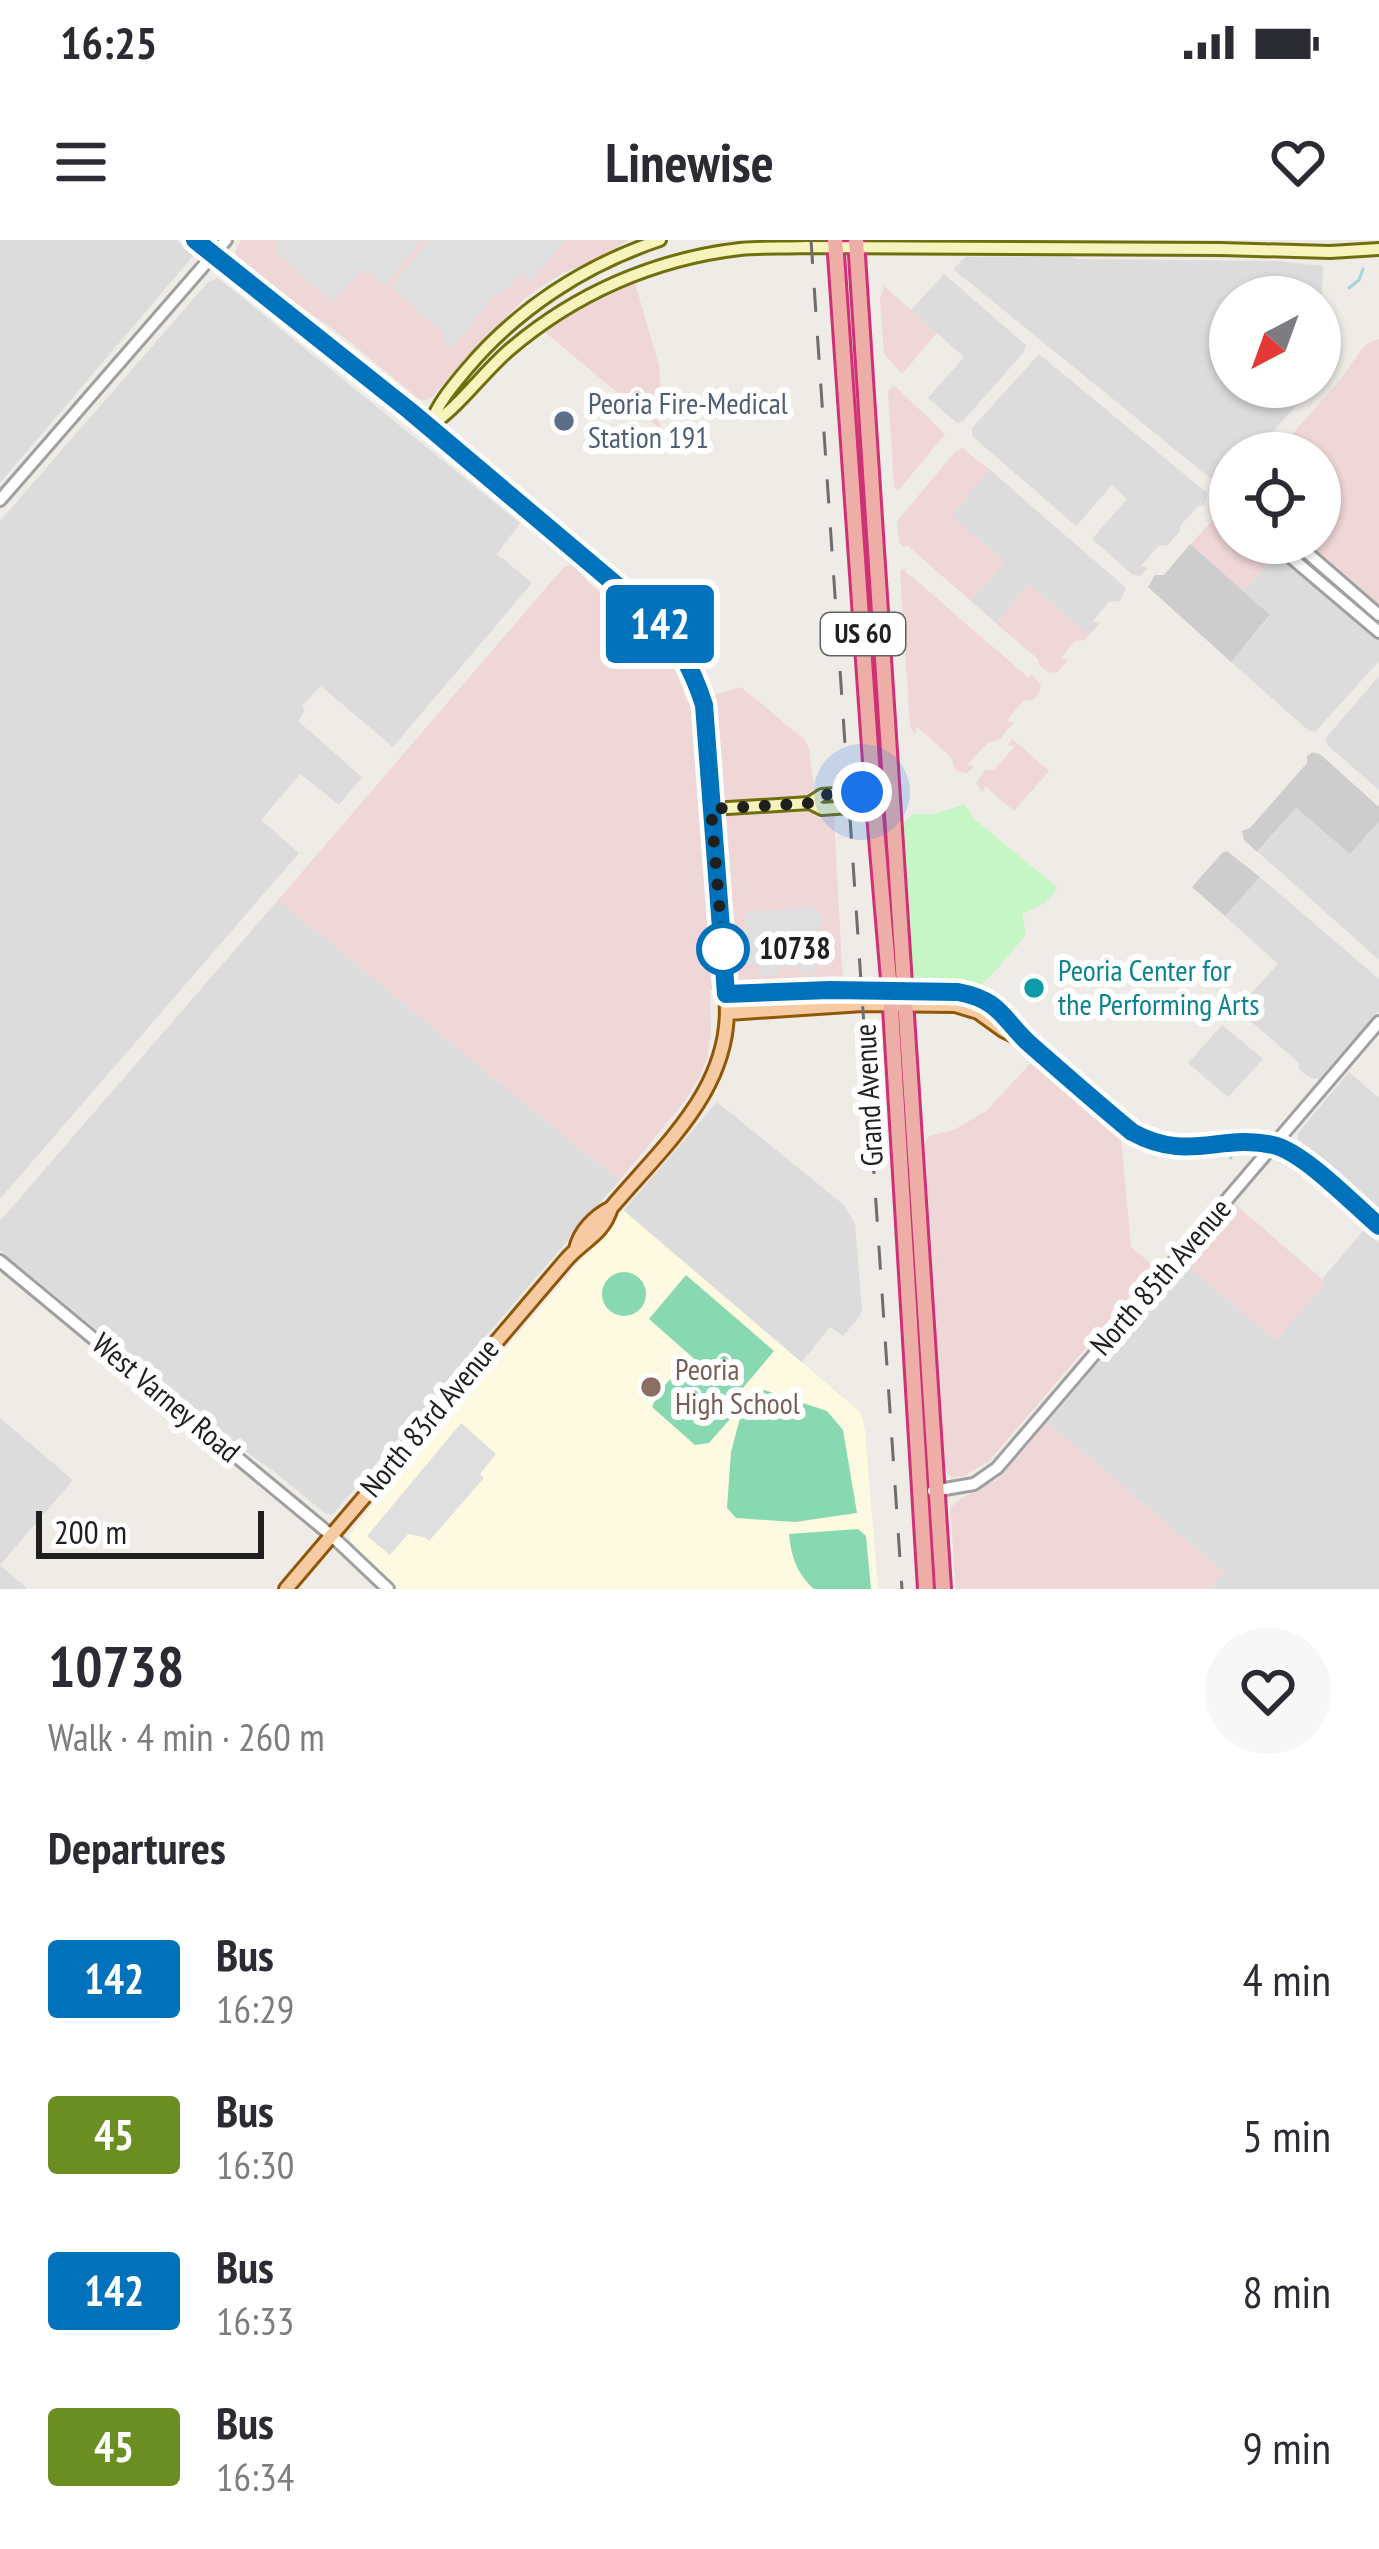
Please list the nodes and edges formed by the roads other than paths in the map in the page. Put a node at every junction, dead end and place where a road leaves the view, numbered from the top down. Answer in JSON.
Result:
{"nodes":[{"id":1,"x":195,"y":240,"type":"edge"},
{"id":2,"x":226,"y":240,"type":"edge"},
{"id":3,"x":660,"y":240,"type":"edge"},
{"id":4,"x":755,"y":240,"type":"edge"},
{"id":5,"x":835,"y":244,"type":"edge"},
{"id":6,"x":856,"y":244,"type":"edge"},
{"id":7,"x":1220,"y":244,"type":"edge"},
{"id":8,"x":743,"y":249,"type":"junction"},
{"id":9,"x":1379,"y":249,"type":"edge"},
{"id":10,"x":214,"y":255,"type":"junction"},
{"id":11,"x":608,"y":261,"type":"junction"},
{"id":12,"x":616,"y":282,"type":"junction"},
{"id":13,"x":429,"y":428,"type":"junction"},
{"id":14,"x":0,"y":500,"type":"edge"},
{"id":15,"x":1301,"y":564,"type":"edge"},
{"id":16,"x":1315,"y":564,"type":"edge"},
{"id":17,"x":1330,"y":582,"type":"junction"},
{"id":18,"x":1379,"y":615,"type":"edge"},
{"id":19,"x":1379,"y":632,"type":"edge"},
{"id":20,"x":891,"y":797,"type":"junction"},
{"id":21,"x":873,"y":798,"type":"junction"},
{"id":22,"x":711,"y":809,"type":"junction"},
{"id":23,"x":898,"y":998,"type":"junction"},
{"id":24,"x":727,"y":1004,"type":"junction"},
{"id":25,"x":1379,"y":1022,"type":"edge"},
{"id":26,"x":1275,"y":1145,"type":"junction"},
{"id":27,"x":1379,"y":1226,"type":"edge"},
{"id":28,"x":921,"y":1235,"type":"junction"},
{"id":29,"x":903,"y":1237,"type":"junction"},
{"id":30,"x":0,"y":1261,"type":"edge"},
{"id":31,"x":936,"y":1491,"type":"junction"},
{"id":32,"x":919,"y":1492,"type":"junction"},
{"id":33,"x":332,"y":1536,"type":"junction"},
{"id":34,"x":286,"y":1589,"type":"edge"},
{"id":35,"x":388,"y":1589,"type":"edge"},
{"id":36,"x":926,"y":1589,"type":"edge"},
{"id":37,"x":943,"y":1589,"type":"edge"}],
"edges":[{"from":1,"to":10,"type":"main road"},
{"from":2,"to":10,"type":"street"},
{"from":3,"to":11,"type":"main road"},
{"from":4,"to":8,"type":"main road"},
{"from":5,"to":6,"type":"main road"},
{"from":5,"to":8,"type":"main road"},
{"from":5,"to":21,"type":"highway","name":"Grand Avenue","number":"US 60"},
{"from":6,"to":7,"type":"main road"},
{"from":6,"to":20,"type":"highway","name":"Grand Avenue","number":"US 60"},
{"from":7,"to":9,"type":"main road"},
{"from":8,"to":12,"type":"main road"},
{"from":10,"to":13,"type":"main road"},
{"from":10,"to":14,"type":"street"},
{"from":11,"to":12,"type":"main road"},
{"from":11,"to":13,"type":"main road"},
{"from":12,"to":13,"type":"main road"},
{"from":13,"to":22,"type":"main road"},
{"from":15,"to":17,"type":"street"},
{"from":16,"to":17,"type":"street"},
{"from":17,"to":18,"type":"street"},
{"from":17,"to":19,"type":"street"},
{"from":20,"to":21,"type":"main road"},
{"from":20,"to":23,"type":"highway","name":"Grand Avenue","number":"US 60"},
{"from":21,"to":22,"type":"main road"},
{"from":21,"to":23,"type":"highway","name":"Grand Avenue","number":"US 60"},
{"from":22,"to":24,"type":"main road"},
{"from":23,"to":24,"type":"main road"},
{"from":23,"to":26,"type":"main road"},
{"from":23,"to":28,"type":"highway","name":"Grand Avenue","number":"US 60"},
{"from":23,"to":29,"type":"highway","name":"Grand Avenue","number":"US 60"},
{"from":24,"to":33,"type":"main road","name":"North 83rd Avenue"},
{"from":25,"to":26,"type":"street","name":"North 85th Avenue"},
{"from":26,"to":27,"type":"main road"},
{"from":26,"to":31,"type":"street","name":"North 85th Avenue"},
{"from":28,"to":29,"type":"highway"},
{"from":28,"to":31,"type":"highway","name":"Grand Avenue","number":"US 60"},
{"from":29,"to":32,"type":"highway","name":"Grand Avenue","number":"US 60"},
{"from":30,"to":33,"type":"street","name":"West Varney Road"},
{"from":31,"to":32,"type":"street","name":"North 85th Avenue"},
{"from":31,"to":37,"type":"highway","name":"Grand Avenue","number":"US 60"},
{"from":32,"to":36,"type":"highway","name":"Grand Avenue","number":"US 60"},
{"from":33,"to":34,"type":"main road","name":"North 83rd Avenue"},
{"from":33,"to":35,"type":"street","name":"West Varney Road"}]}
